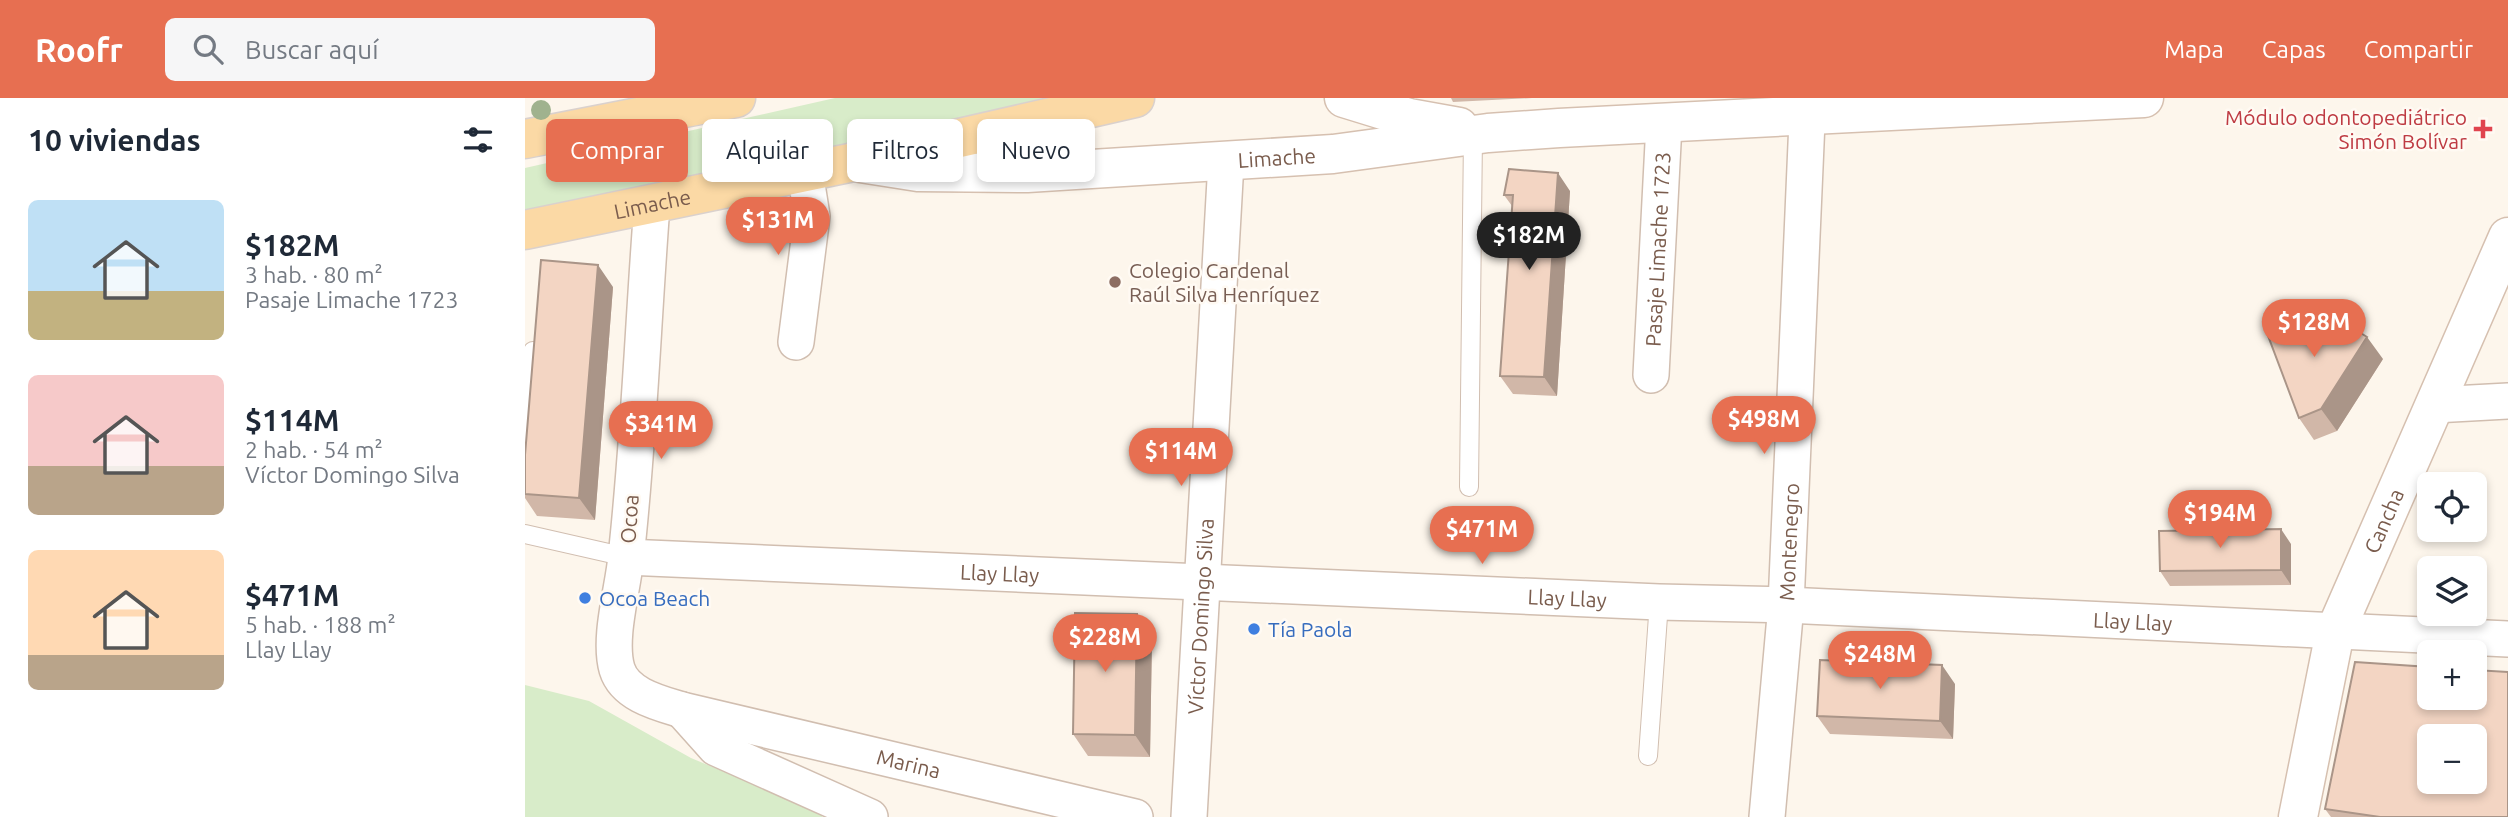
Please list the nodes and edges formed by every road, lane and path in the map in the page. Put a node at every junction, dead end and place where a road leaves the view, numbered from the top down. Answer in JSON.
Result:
{"nodes":[{"id":1,"x":736,"y":98,"type":"edge"},
{"id":2,"x":1135,"y":98,"type":"edge"},
{"id":3,"x":2144,"y":98,"type":"edge"},
{"id":4,"x":1347,"y":99,"type":"edge"},
{"id":5,"x":1807,"y":107,"type":"edge"},
{"id":6,"x":1664,"y":124,"type":"junction"},
{"id":7,"x":1481,"y":134,"type":"junction"},
{"id":8,"x":963,"y":137,"type":"edge"},
{"id":9,"x":525,"y":139,"type":"edge"},
{"id":10,"x":1333,"y":154,"type":"junction"},
{"id":11,"x":1226,"y":162,"type":"junction"},
{"id":12,"x":963,"y":172,"type":"edge"},
{"id":13,"x":759,"y":182,"type":"edge"},
{"id":14,"x":807,"y":182,"type":"edge"},
{"id":15,"x":652,"y":205,"type":"junction"},
{"id":16,"x":525,"y":230,"type":"edge"},
{"id":17,"x":2508,"y":237,"type":"edge"},
{"id":18,"x":796,"y":342,"type":"dead end"},
{"id":19,"x":533,"y":351,"type":"edge"},
{"id":20,"x":1651,"y":375,"type":"dead end"},
{"id":21,"x":2508,"y":401,"type":"edge"},
{"id":22,"x":2434,"y":405,"type":"junction"},
{"id":23,"x":525,"y":441,"type":"edge"},
{"id":24,"x":1469,"y":487,"type":"dead end"},
{"id":25,"x":525,"y":534,"type":"edge"},
{"id":26,"x":626,"y":557,"type":"junction"},
{"id":27,"x":1204,"y":583,"type":"junction"},
{"id":28,"x":1659,"y":602,"type":"junction"},
{"id":29,"x":1786,"y":605,"type":"junction"},
{"id":30,"x":2335,"y":632,"type":"junction"},
{"id":31,"x":2508,"y":639,"type":"edge"},
{"id":32,"x":682,"y":710,"type":"junction"},
{"id":33,"x":1648,"y":756,"type":"dead end"},
{"id":34,"x":870,"y":817,"type":"edge"},
{"id":35,"x":1135,"y":817,"type":"edge"},
{"id":36,"x":1189,"y":817,"type":"edge"},
{"id":37,"x":1767,"y":817,"type":"edge"},
{"id":38,"x":2298,"y":817,"type":"edge"}],
"edges":[{"from":1,"to":9,"type":"main road"},
{"from":2,"to":8,"type":"main road"},
{"from":3,"to":5,"type":"main road","name":"Limache"},
{"from":4,"to":7,"type":"main road","name":"Limache"},
{"from":4,"to":10,"type":"main road"},
{"from":5,"to":6,"type":"main road","name":"Limache"},
{"from":5,"to":29,"type":"street","name":"Montenegro"},
{"from":6,"to":7,"type":"main road","name":"Limache"},
{"from":6,"to":20,"type":"street","name":"Pasaje Limache 1723"},
{"from":7,"to":10,"type":"main road","name":"Limache"},
{"from":7,"to":24,"type":"lane"},
{"from":10,"to":11,"type":"main road","name":"Limache"},
{"from":11,"to":12,"type":"main road","name":"Limache"},
{"from":11,"to":27,"type":"street","name":"Víctor Domingo Silva"},
{"from":13,"to":15,"type":"main road","name":"Limache"},
{"from":14,"to":18,"type":"street"},
{"from":15,"to":16,"type":"main road","name":"Limache"},
{"from":15,"to":26,"type":"street","name":"Ocoa"},
{"from":17,"to":22,"type":"main road","name":"Cancha"},
{"from":19,"to":23,"type":"lane"},
{"from":21,"to":22,"type":"street"},
{"from":22,"to":30,"type":"main road","name":"Cancha"},
{"from":25,"to":26,"type":"lane"},
{"from":26,"to":27,"type":"street","name":"Llay Llay"},
{"from":26,"to":32,"type":"street","name":"Ocoa"},
{"from":27,"to":28,"type":"street","name":"Llay Llay"},
{"from":27,"to":36,"type":"street","name":"Víctor Domingo Silva"},
{"from":28,"to":29,"type":"street","name":"Llay Llay"},
{"from":28,"to":33,"type":"lane"},
{"from":29,"to":30,"type":"street","name":"Llay Llay"},
{"from":29,"to":37,"type":"street","name":"Montenegro"},
{"from":30,"to":31,"type":"street","name":"Llay Llay"},
{"from":30,"to":38,"type":"main road","name":"Cancha"},
{"from":32,"to":34,"type":"street"},
{"from":32,"to":35,"type":"street","name":"Marina"}]}
